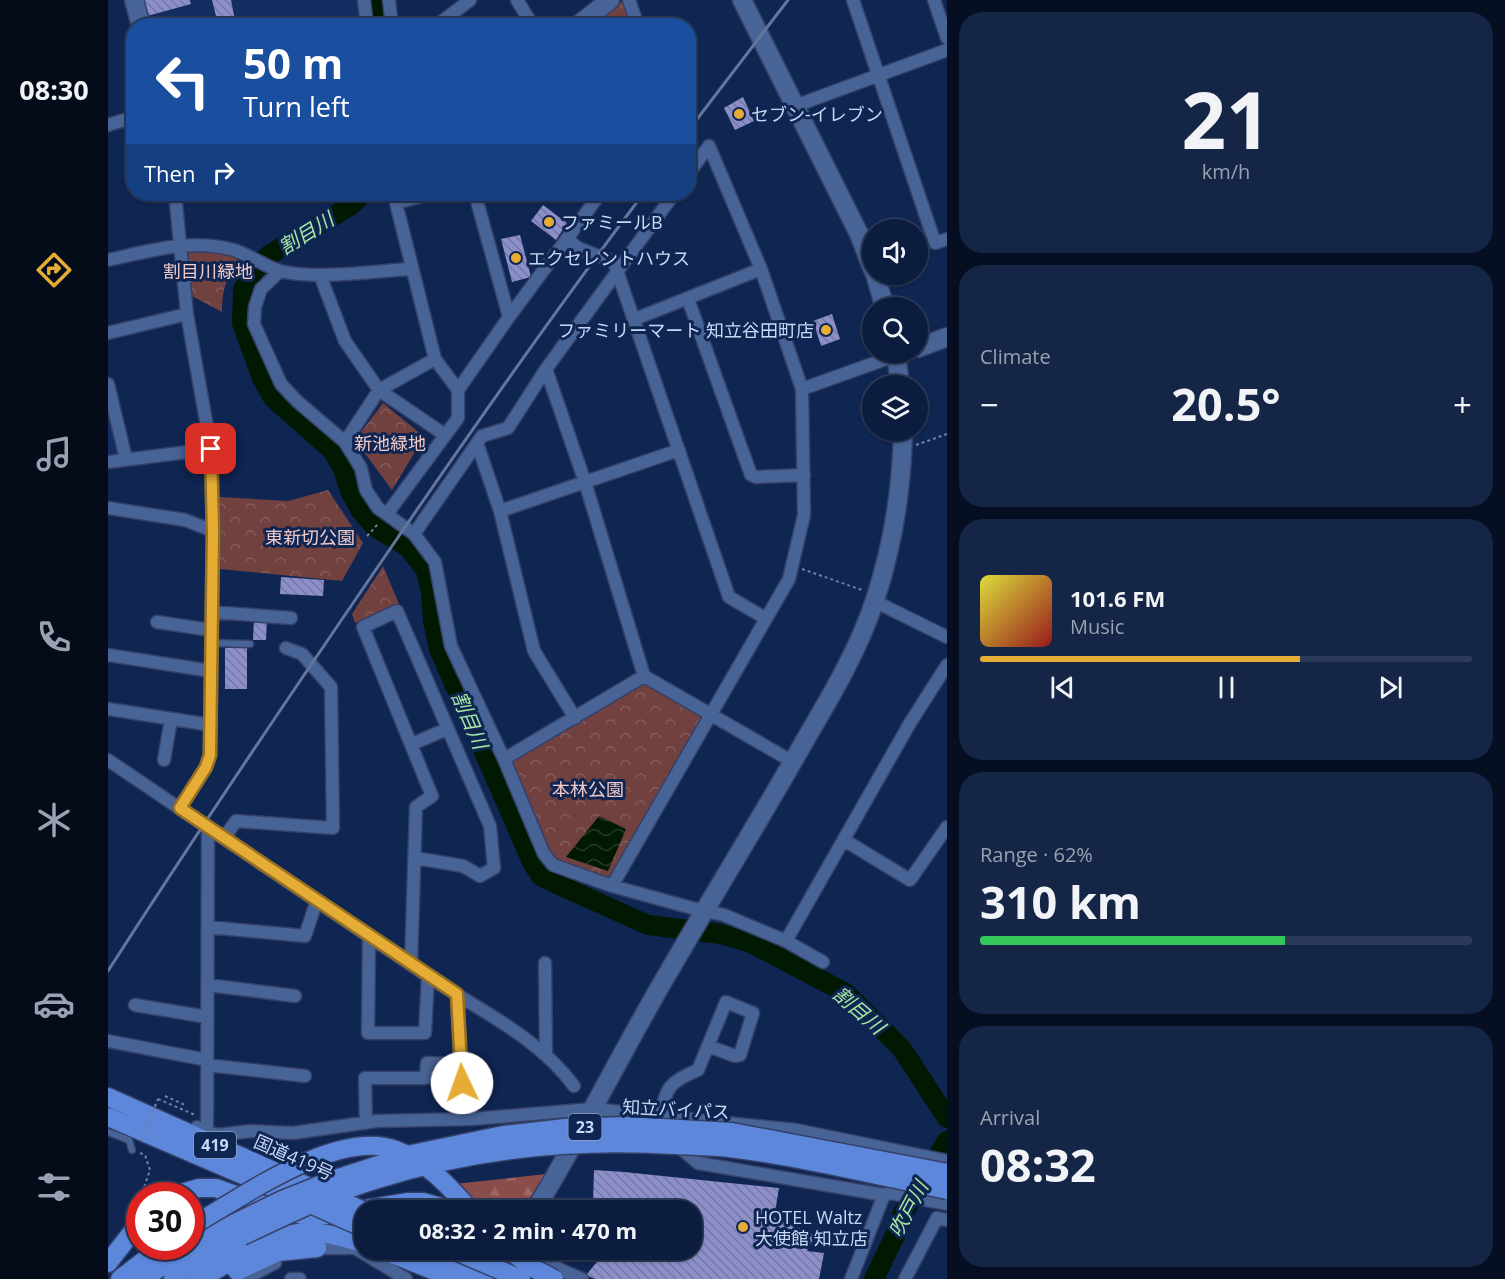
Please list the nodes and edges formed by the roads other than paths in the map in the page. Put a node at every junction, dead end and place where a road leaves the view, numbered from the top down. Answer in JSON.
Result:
{"nodes":[{"id":1,"x":134,"y":0,"type":"edge"},
{"id":2,"x":364,"y":0,"type":"edge"},
{"id":3,"x":389,"y":0,"type":"edge"},
{"id":4,"x":470,"y":0,"type":"edge"},
{"id":5,"x":517,"y":0,"type":"edge"},
{"id":6,"x":610,"y":0,"type":"edge"},
{"id":7,"x":629,"y":0,"type":"edge"},
{"id":8,"x":742,"y":0,"type":"edge"},
{"id":9,"x":853,"y":0,"type":"edge"},
{"id":10,"x":934,"y":0,"type":"edge"},
{"id":11,"x":139,"y":18,"type":"edge"},
{"id":12,"x":366,"y":18,"type":"edge"},
{"id":13,"x":391,"y":18,"type":"edge"},
{"id":14,"x":446,"y":18,"type":"edge"},
{"id":15,"x":528,"y":18,"type":"edge"},
{"id":16,"x":587,"y":18,"type":"edge"},
{"id":17,"x":635,"y":18,"type":"edge"},
{"id":18,"x":947,"y":38,"type":"edge"},
{"id":19,"x":947,"y":50,"type":"edge"},
{"id":20,"x":879,"y":74,"type":"junction"},
{"id":21,"x":795,"y":106,"type":"junction"},
{"id":22,"x":126,"y":119,"type":"edge"},
{"id":23,"x":108,"y":124,"type":"edge"},
{"id":24,"x":696,"y":163,"type":"edge"},
{"id":25,"x":176,"y":201,"type":"edge"},
{"id":26,"x":403,"y":201,"type":"edge"},
{"id":27,"x":477,"y":201,"type":"edge"},
{"id":28,"x":595,"y":201,"type":"edge"},
{"id":29,"x":670,"y":201,"type":"edge"},
{"id":30,"x":567,"y":239,"type":"junction"},
{"id":31,"x":947,"y":239,"type":"edge"},
{"id":32,"x":862,"y":242,"type":"edge"},
{"id":33,"x":180,"y":244,"type":"junction"},
{"id":34,"x":108,"y":260,"type":"edge"},
{"id":35,"x":276,"y":269,"type":"junction"},
{"id":36,"x":412,"y":269,"type":"junction"},
{"id":37,"x":761,"y":270,"type":"junction"},
{"id":38,"x":617,"y":272,"type":"junction"},
{"id":39,"x":320,"y":275,"type":"junction"},
{"id":40,"x":688,"y":299,"type":"junction"},
{"id":41,"x":187,"y":314,"type":"junction"},
{"id":42,"x":509,"y":317,"type":"junction"},
{"id":43,"x":635,"y":320,"type":"junction"},
{"id":44,"x":108,"y":333,"type":"edge"},
{"id":45,"x":947,"y":337,"type":"edge"},
{"id":46,"x":928,"y":344,"type":"edge"},
{"id":47,"x":435,"y":359,"type":"junction"},
{"id":48,"x":874,"y":363,"type":"edge"},
{"id":49,"x":546,"y":369,"type":"junction"},
{"id":50,"x":108,"y":384,"type":"edge"},
{"id":51,"x":802,"y":389,"type":"junction"},
{"id":52,"x":379,"y":390,"type":"junction"},
{"id":53,"x":458,"y":390,"type":"junction"},
{"id":54,"x":445,"y":435,"type":"junction"},
{"id":55,"x":903,"y":441,"type":"edge"},
{"id":56,"x":345,"y":442,"type":"junction"},
{"id":57,"x":477,"y":443,"type":"junction"},
{"id":58,"x":211,"y":449,"type":"junction"},
{"id":59,"x":679,"y":450,"type":"junction"},
{"id":60,"x":126,"y":459,"type":"junction"},
{"id":61,"x":108,"y":462,"type":"edge"},
{"id":62,"x":804,"y":475,"type":"junction"},
{"id":63,"x":585,"y":482,"type":"junction"},
{"id":64,"x":108,"y":508,"type":"edge"},
{"id":65,"x":500,"y":510,"type":"junction"},
{"id":66,"x":387,"y":514,"type":"junction"},
{"id":67,"x":213,"y":531,"type":"junction"},
{"id":68,"x":414,"y":534,"type":"junction"},
{"id":69,"x":875,"y":598,"type":"junction"},
{"id":70,"x":212,"y":612,"type":"junction"},
{"id":71,"x":291,"y":618,"type":"dead end"},
{"id":72,"x":765,"y":618,"type":"junction"},
{"id":73,"x":157,"y":622,"type":"dead end"},
{"id":74,"x":211,"y":636,"type":"junction"},
{"id":75,"x":947,"y":637,"type":"edge"},
{"id":76,"x":250,"y":644,"type":"dead end"},
{"id":77,"x":286,"y":648,"type":"dead end"},
{"id":78,"x":108,"y":655,"type":"edge"},
{"id":79,"x":947,"y":665,"type":"edge"},
{"id":80,"x":211,"y":670,"type":"junction"},
{"id":81,"x":644,"y":676,"type":"junction"},
{"id":82,"x":108,"y":709,"type":"edge"},
{"id":83,"x":710,"y":716,"type":"junction"},
{"id":84,"x":575,"y":718,"type":"junction"},
{"id":85,"x":171,"y":719,"type":"junction"},
{"id":86,"x":211,"y":725,"type":"junction"},
{"id":87,"x":447,"y":729,"type":"junction"},
{"id":88,"x":412,"y":744,"type":"junction"},
{"id":89,"x":504,"y":759,"type":"junction"},
{"id":90,"x":108,"y":760,"type":"edge"},
{"id":91,"x":164,"y":760,"type":"dead end"},
{"id":92,"x":793,"y":762,"type":"junction"},
{"id":93,"x":180,"y":808,"type":"junction"},
{"id":94,"x":947,"y":827,"type":"edge"},
{"id":95,"x":208,"y":828,"type":"junction"},
{"id":96,"x":224,"y":838,"type":"junction"},
{"id":97,"x":844,"y":840,"type":"junction"},
{"id":98,"x":415,"y":858,"type":"junction"},
{"id":99,"x":612,"y":886,"type":"junction"},
{"id":100,"x":317,"y":900,"type":"junction"},
{"id":101,"x":704,"y":914,"type":"junction"},
{"id":102,"x":208,"y":927,"type":"junction"},
{"id":103,"x":369,"y":935,"type":"junction"},
{"id":104,"x":786,"y":941,"type":"junction"},
{"id":105,"x":823,"y":962,"type":"dead end"},
{"id":106,"x":411,"y":963,"type":"junction"},
{"id":107,"x":544,"y":963,"type":"dead end"},
{"id":108,"x":428,"y":976,"type":"junction"},
{"id":109,"x":207,"y":985,"type":"junction"},
{"id":110,"x":457,"y":994,"type":"junction"},
{"id":111,"x":295,"y":996,"type":"dead end"},
{"id":112,"x":135,"y":1005,"type":"dead end"},
{"id":113,"x":207,"y":1017,"type":"junction"},
{"id":114,"x":108,"y":1041,"type":"edge"},
{"id":115,"x":708,"y":1046,"type":"junction"},
{"id":116,"x":546,"y":1054,"type":"junction"},
{"id":117,"x":207,"y":1062,"type":"junction"},
{"id":118,"x":460,"y":1065,"type":"junction"},
{"id":119,"x":305,"y":1076,"type":"dead end"},
{"id":120,"x":574,"y":1086,"type":"dead end"},
{"id":121,"x":108,"y":1087,"type":"edge"},
{"id":122,"x":108,"y":1097,"type":"edge"},
{"id":123,"x":593,"y":1109,"type":"junction"},
{"id":124,"x":640,"y":1114,"type":"junction"},
{"id":125,"x":661,"y":1116,"type":"junction"},
{"id":126,"x":108,"y":1118,"type":"edge"},
{"id":127,"x":464,"y":1119,"type":"junction"},
{"id":128,"x":366,"y":1123,"type":"junction"},
{"id":129,"x":108,"y":1132,"type":"edge"},
{"id":130,"x":207,"y":1132,"type":"junction"},
{"id":131,"x":132,"y":1150,"type":"road end"},
{"id":132,"x":947,"y":1161,"type":"edge"},
{"id":133,"x":947,"y":1173,"type":"edge"},
{"id":134,"x":204,"y":1188,"type":"edge"},
{"id":135,"x":887,"y":1194,"type":"junction"},
{"id":136,"x":944,"y":1199,"type":"edge"},
{"id":137,"x":461,"y":1200,"type":"edge"},
{"id":138,"x":541,"y":1200,"type":"edge"},
{"id":139,"x":354,"y":1207,"type":"edge"},
{"id":140,"x":354,"y":1211,"type":"edge"},
{"id":141,"x":204,"y":1219,"type":"edge"},
{"id":142,"x":947,"y":1220,"type":"edge"},
{"id":143,"x":354,"y":1224,"type":"edge"},
{"id":144,"x":126,"y":1240,"type":"edge"},
{"id":145,"x":354,"y":1241,"type":"edge"},
{"id":146,"x":318,"y":1248,"type":"junction"},
{"id":147,"x":145,"y":1260,"type":"edge"},
{"id":148,"x":407,"y":1260,"type":"edge"},
{"id":149,"x":439,"y":1260,"type":"edge"},
{"id":150,"x":476,"y":1260,"type":"edge"},
{"id":151,"x":504,"y":1260,"type":"edge"},
{"id":152,"x":522,"y":1260,"type":"edge"},
{"id":153,"x":546,"y":1260,"type":"edge"},
{"id":154,"x":108,"y":1263,"type":"edge"},
{"id":155,"x":120,"y":1279,"type":"edge"},
{"id":156,"x":143,"y":1279,"type":"edge"},
{"id":157,"x":173,"y":1279,"type":"edge"},
{"id":158,"x":200,"y":1279,"type":"edge"},
{"id":159,"x":222,"y":1279,"type":"edge"},
{"id":160,"x":244,"y":1279,"type":"edge"},
{"id":161,"x":291,"y":1279,"type":"edge"},
{"id":162,"x":300,"y":1279,"type":"edge"},
{"id":163,"x":406,"y":1279,"type":"edge"},
{"id":164,"x":455,"y":1279,"type":"edge"},
{"id":165,"x":484,"y":1279,"type":"edge"},
{"id":166,"x":494,"y":1279,"type":"edge"},
{"id":167,"x":521,"y":1279,"type":"edge"},
{"id":168,"x":554,"y":1279,"type":"edge"},
{"id":169,"x":582,"y":1279,"type":"edge"},
{"id":170,"x":851,"y":1279,"type":"edge"},
{"id":171,"x":905,"y":1279,"type":"edge"}],
"edges":[{"from":1,"to":11,"type":"street"},
{"from":2,"to":12,"type":"street"},
{"from":3,"to":13,"type":"street"},
{"from":4,"to":14,"type":"street"},
{"from":5,"to":15,"type":"street"},
{"from":6,"to":16,"type":"street"},
{"from":7,"to":17,"type":"street"},
{"from":8,"to":21,"type":"street"},
{"from":9,"to":20,"type":"street"},
{"from":10,"to":18,"type":"street"},
{"from":19,"to":20,"type":"street"},
{"from":20,"to":21,"type":"street"},
{"from":20,"to":31,"type":"street"},
{"from":21,"to":32,"type":"street"},
{"from":22,"to":23,"type":"street"},
{"from":24,"to":37,"type":"street"},
{"from":25,"to":33,"type":"street"},
{"from":26,"to":36,"type":"street"},
{"from":27,"to":42,"type":"street"},
{"from":28,"to":30,"type":"street"},
{"from":29,"to":38,"type":"street"},
{"from":30,"to":38,"type":"street"},
{"from":30,"to":42,"type":"street"},
{"from":33,"to":34,"type":"street"},
{"from":33,"to":35,"type":"street"},
{"from":33,"to":41,"type":"street"},
{"from":35,"to":39,"type":"street"},
{"from":35,"to":56,"type":"street"},
{"from":36,"to":39,"type":"street"},
{"from":36,"to":47,"type":"street"},
{"from":37,"to":40,"type":"street"},
{"from":37,"to":51,"type":"street"},
{"from":38,"to":43,"type":"street"},
{"from":38,"to":49,"type":"street"},
{"from":39,"to":52,"type":"street"},
{"from":40,"to":43,"type":"street"},
{"from":40,"to":62,"type":"street"},
{"from":41,"to":44,"type":"street"},
{"from":41,"to":58,"type":"street"},
{"from":42,"to":53,"type":"street"},
{"from":43,"to":59,"type":"street"},
{"from":45,"to":46,"type":"street"},
{"from":47,"to":52,"type":"street"},
{"from":47,"to":53,"type":"street"},
{"from":48,"to":51,"type":"street"},
{"from":49,"to":57,"type":"street"},
{"from":49,"to":63,"type":"street"},
{"from":50,"to":60,"type":"street"},
{"from":51,"to":62,"type":"street"},
{"from":52,"to":54,"type":"street"},
{"from":52,"to":56,"type":"street"},
{"from":53,"to":54,"type":"street"},
{"from":54,"to":66,"type":"street"},
{"from":55,"to":69,"type":"street"},
{"from":56,"to":66,"type":"street"},
{"from":57,"to":65,"type":"street"},
{"from":57,"to":68,"type":"street"},
{"from":58,"to":60,"type":"street"},
{"from":58,"to":67,"type":"street"},
{"from":59,"to":63,"type":"street"},
{"from":59,"to":72,"type":"street"},
{"from":60,"to":61,"type":"street"},
{"from":62,"to":72,"type":"street"},
{"from":63,"to":65,"type":"street"},
{"from":63,"to":81,"type":"street"},
{"from":64,"to":67,"type":"street"},
{"from":65,"to":84,"type":"street"},
{"from":66,"to":68,"type":"street"},
{"from":67,"to":70,"type":"street"},
{"from":68,"to":89,"type":"street"},
{"from":69,"to":75,"type":"street"},
{"from":69,"to":92,"type":"street"},
{"from":70,"to":71,"type":"street"},
{"from":70,"to":74,"type":"street"},
{"from":72,"to":83,"type":"street"},
{"from":73,"to":74,"type":"street"},
{"from":74,"to":76,"type":"lane"},
{"from":74,"to":80,"type":"street"},
{"from":77,"to":96,"type":"street"},
{"from":78,"to":80,"type":"street"},
{"from":79,"to":97,"type":"street"},
{"from":80,"to":86,"type":"street"},
{"from":81,"to":83,"type":"street"},
{"from":81,"to":84,"type":"street"},
{"from":82,"to":85,"type":"street"},
{"from":83,"to":92,"type":"street"},
{"from":83,"to":99,"type":"street"},
{"from":84,"to":89,"type":"street"},
{"from":85,"to":86,"type":"street"},
{"from":85,"to":91,"type":"street"},
{"from":86,"to":93,"type":"street"},
{"from":87,"to":88,"type":"street"},
{"from":87,"to":88,"type":"street"},
{"from":87,"to":98,"type":"street"},
{"from":88,"to":98,"type":"street"},
{"from":89,"to":99,"type":"street"},
{"from":90,"to":93,"type":"street"},
{"from":92,"to":101,"type":"street"},
{"from":93,"to":95,"type":"street"},
{"from":94,"to":97,"type":"street"},
{"from":95,"to":96,"type":"street"},
{"from":95,"to":102,"type":"street"},
{"from":96,"to":100,"type":"street"},
{"from":97,"to":104,"type":"street"},
{"from":98,"to":106,"type":"street"},
{"from":99,"to":101,"type":"street"},
{"from":100,"to":102,"type":"street"},
{"from":100,"to":103,"type":"street"},
{"from":101,"to":104,"type":"street"},
{"from":101,"to":123,"type":"street"},
{"from":102,"to":109,"type":"street"},
{"from":103,"to":106,"type":"street"},
{"from":103,"to":108,"type":"street"},
{"from":104,"to":105,"type":"street"},
{"from":106,"to":108,"type":"street"},
{"from":107,"to":116,"type":"street"},
{"from":108,"to":110,"type":"street"},
{"from":109,"to":111,"type":"street"},
{"from":109,"to":113,"type":"street"},
{"from":110,"to":116,"type":"street"},
{"from":110,"to":118,"type":"street"},
{"from":112,"to":113,"type":"street"},
{"from":113,"to":117,"type":"street"},
{"from":114,"to":117,"type":"street"},
{"from":115,"to":115,"type":"street"},
{"from":115,"to":125,"type":"street"},
{"from":116,"to":120,"type":"street"},
{"from":117,"to":119,"type":"street"},
{"from":117,"to":130,"type":"street"},
{"from":118,"to":127,"type":"street"},
{"from":118,"to":128,"type":"street"},
{"from":121,"to":130,"type":"street"},
{"from":122,"to":139,"type":"highway","name":"国道419号","number":"419","bridge":true},
{"from":123,"to":124,"type":"street"},
{"from":123,"to":127,"type":"street"},
{"from":123,"to":138,"type":"street"},
{"from":124,"to":125,"type":"street"},
{"from":124,"to":135,"type":"street"},
{"from":125,"to":132,"type":"street"},
{"from":126,"to":143,"type":"highway","name":"国道419号","number":"419","bridge":true},
{"from":127,"to":128,"type":"street"},
{"from":128,"to":130,"type":"street"},
{"from":129,"to":131,"type":"lane"},
{"from":133,"to":156,"type":"highway","name":"知立バイパス","number":"23","bridge":true},
{"from":134,"to":140,"type":"highway"},
{"from":135,"to":136,"type":"street"},
{"from":135,"to":170,"type":"street"},
{"from":136,"to":157,"type":"highway","name":"知立バイパス","number":"23","bridge":true},
{"from":137,"to":141,"type":"highway","bridge":true},
{"from":142,"to":171,"type":"street"},
{"from":144,"to":154,"type":"highway"},
{"from":145,"to":158,"type":"highway"},
{"from":146,"to":159,"type":"highway"},
{"from":146,"to":160,"type":"street"},
{"from":146,"to":163,"type":"street"},
{"from":147,"to":155,"type":"highway"},
{"from":148,"to":164,"type":"highway"},
{"from":149,"to":165,"type":"highway"},
{"from":150,"to":167,"type":"highway","bridge":true},
{"from":151,"to":166,"type":"street"},
{"from":152,"to":168,"type":"highway","bridge":true},
{"from":153,"to":169,"type":"street"},
{"from":161,"to":162,"type":"street"}]}
